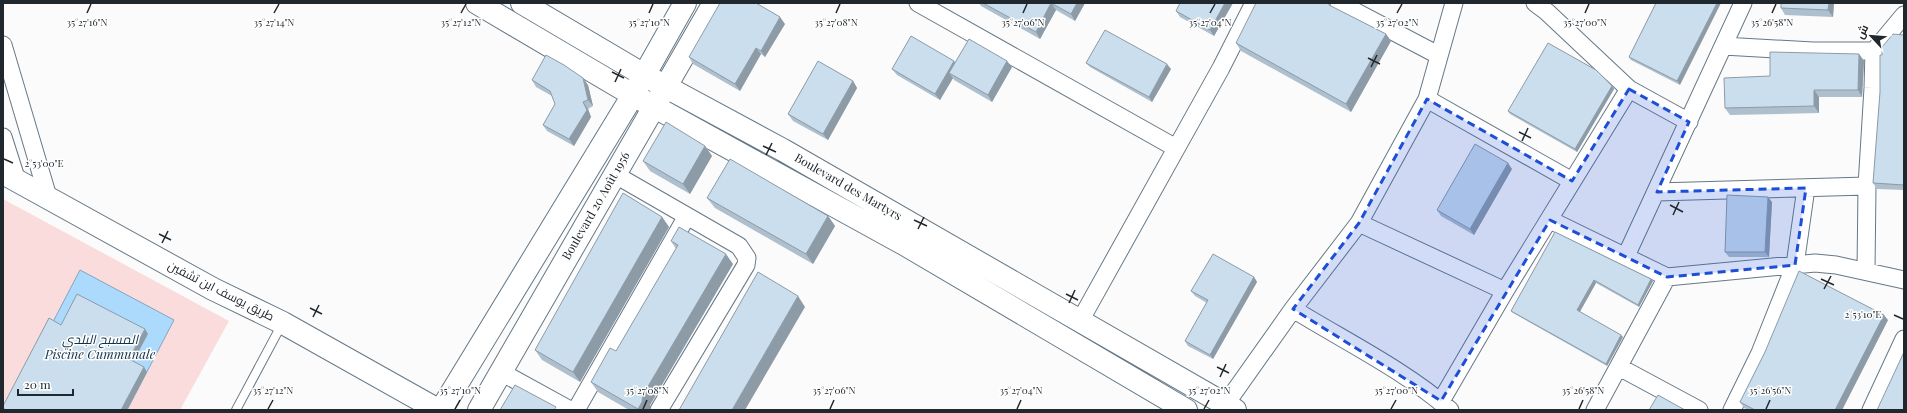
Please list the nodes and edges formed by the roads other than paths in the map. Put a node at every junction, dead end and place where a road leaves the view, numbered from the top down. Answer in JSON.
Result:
{"nodes":[{"id":1,"x":477,"y":3,"type":"edge"},
{"id":2,"x":522,"y":3,"type":"edge"},
{"id":3,"x":685,"y":3,"type":"edge"},
{"id":4,"x":714,"y":3,"type":"edge"},
{"id":5,"x":918,"y":3,"type":"edge"},
{"id":6,"x":1254,"y":3,"type":"edge"},
{"id":7,"x":1339,"y":3,"type":"edge"},
{"id":8,"x":1454,"y":3,"type":"edge"},
{"id":9,"x":1535,"y":3,"type":"edge"},
{"id":10,"x":1743,"y":3,"type":"edge"},
{"id":11,"x":1904,"y":16,"type":"edge"},
{"id":12,"x":3,"y":45,"type":"edge"},
{"id":13,"x":1723,"y":46,"type":"junction"},
{"id":14,"x":1874,"y":51,"type":"junction"},
{"id":15,"x":1438,"y":55,"type":"junction"},
{"id":16,"x":644,"y":75,"type":"junction"},
{"id":17,"x":666,"y":87,"type":"junction"},
{"id":18,"x":1629,"y":89,"type":"junction"},
{"id":19,"x":634,"y":95,"type":"junction"},
{"id":20,"x":1427,"y":99,"type":"junction"},
{"id":21,"x":654,"y":106,"type":"junction"},
{"id":22,"x":1689,"y":122,"type":"junction"},
{"id":23,"x":3,"y":136,"type":"edge"},
{"id":24,"x":1176,"y":148,"type":"junction"},
{"id":25,"x":614,"y":174,"type":"junction"},
{"id":26,"x":10,"y":177,"type":"edge"},
{"id":27,"x":1572,"y":181,"type":"junction"},
{"id":28,"x":1867,"y":186,"type":"junction"},
{"id":29,"x":1806,"y":188,"type":"junction"},
{"id":30,"x":1657,"y":192,"type":"junction"},
{"id":31,"x":48,"y":197,"type":"junction"},
{"id":32,"x":687,"y":216,"type":"junction"},
{"id":33,"x":1550,"y":220,"type":"junction"},
{"id":34,"x":1359,"y":223,"type":"junction"},
{"id":35,"x":1626,"y":256,"type":"junction"},
{"id":36,"x":1795,"y":265,"type":"junction"},
{"id":37,"x":1866,"y":271,"type":"junction"},
{"id":38,"x":1667,"y":277,"type":"junction"},
{"id":39,"x":1904,"y":280,"type":"edge"},
{"id":40,"x":1506,"y":291,"type":"junction"},
{"id":41,"x":1293,"y":309,"type":"junction"},
{"id":42,"x":1080,"y":321,"type":"junction"},
{"id":43,"x":283,"y":323,"type":"junction"},
{"id":44,"x":1904,"y":339,"type":"edge"},
{"id":45,"x":1619,"y":367,"type":"junction"},
{"id":46,"x":501,"y":372,"type":"junction"},
{"id":47,"x":1446,"y":406,"type":"edge"},
{"id":48,"x":1230,"y":407,"type":"edge"},
{"id":49,"x":236,"y":410,"type":"edge"},
{"id":50,"x":438,"y":410,"type":"edge"},
{"id":51,"x":441,"y":410,"type":"edge"},
{"id":52,"x":479,"y":410,"type":"edge"},
{"id":53,"x":570,"y":410,"type":"edge"},
{"id":54,"x":576,"y":410,"type":"edge"},
{"id":55,"x":659,"y":410,"type":"edge"},
{"id":56,"x":1186,"y":410,"type":"edge"},
{"id":57,"x":1595,"y":410,"type":"edge"},
{"id":58,"x":1699,"y":410,"type":"edge"},
{"id":59,"x":1732,"y":410,"type":"edge"},
{"id":60,"x":1871,"y":410,"type":"edge"}],
"edges":[{"from":1,"to":19,"type":"street","name":"Boulevard des Martyrs"},
{"from":2,"to":16,"type":"street","name":"Boulevard des Martyrs"},
{"from":3,"to":16,"type":"street"},
{"from":4,"to":17,"type":"street","name":"Boulevard 20 Août 1956"},
{"from":5,"to":24,"type":"street"},
{"from":6,"to":24,"type":"street"},
{"from":7,"to":15,"type":"street"},
{"from":8,"to":15,"type":"street"},
{"from":9,"to":18,"type":"street"},
{"from":10,"to":13,"type":"street"},
{"from":11,"to":14,"type":"street"},
{"from":12,"to":31,"type":"street"},
{"from":13,"to":14,"type":"street"},
{"from":13,"to":22,"type":"street"},
{"from":14,"to":28,"type":"street"},
{"from":15,"to":20,"type":"street"},
{"from":16,"to":17,"type":"street","name":"Boulevard des Martyrs"},
{"from":16,"to":19,"type":"street"},
{"from":17,"to":21,"type":"street","name":"Boulevard 20 Août 1956"},
{"from":17,"to":42,"type":"street","name":"Boulevard des Martyrs"},
{"from":18,"to":22,"type":"street"},
{"from":18,"to":27,"type":"street"},
{"from":19,"to":21,"type":"street","name":"Boulevard des Martyrs"},
{"from":19,"to":51,"type":"street"},
{"from":20,"to":27,"type":"street"},
{"from":20,"to":34,"type":"street"},
{"from":21,"to":25,"type":"street","name":"Boulevard 20 Août 1956"},
{"from":21,"to":56,"type":"street","name":"Boulevard des Martyrs"},
{"from":22,"to":30,"type":"street"},
{"from":23,"to":26,"type":"street"},
{"from":24,"to":42,"type":"street"},
{"from":25,"to":32,"type":"street"},
{"from":25,"to":46,"type":"street","name":"Boulevard 20 Août 1956"},
{"from":26,"to":31,"type":"street","name":"طريق يوسف ابن تشفين"},
{"from":27,"to":33,"type":"street"},
{"from":28,"to":29,"type":"street"},
{"from":28,"to":37,"type":"street"},
{"from":29,"to":30,"type":"street"},
{"from":29,"to":36,"type":"street"},
{"from":30,"to":35,"type":"street"},
{"from":31,"to":43,"type":"street","name":"طريق يوسف ابن تشفين"},
{"from":32,"to":54,"type":"street"},
{"from":32,"to":55,"type":"street"},
{"from":33,"to":35,"type":"street"},
{"from":33,"to":40,"type":"street"},
{"from":34,"to":40,"type":"street"},
{"from":34,"to":41,"type":"street"},
{"from":35,"to":38,"type":"street"},
{"from":36,"to":37,"type":"street"},
{"from":36,"to":38,"type":"street"},
{"from":36,"to":59,"type":"street"},
{"from":37,"to":39,"type":"street"},
{"from":38,"to":45,"type":"street"},
{"from":40,"to":47,"type":"street"},
{"from":41,"to":47,"type":"street"},
{"from":41,"to":48,"type":"street"},
{"from":42,"to":48,"type":"street","name":"Boulevard des Martyrs"},
{"from":43,"to":49,"type":"lane"},
{"from":43,"to":50,"type":"street","name":"طريق يوسف ابن تشفين"},
{"from":44,"to":60,"type":"street"},
{"from":45,"to":57,"type":"street"},
{"from":45,"to":58,"type":"street"},
{"from":46,"to":52,"type":"street","name":"Boulevard 20 Août 1956"},
{"from":46,"to":53,"type":"street"}]}
